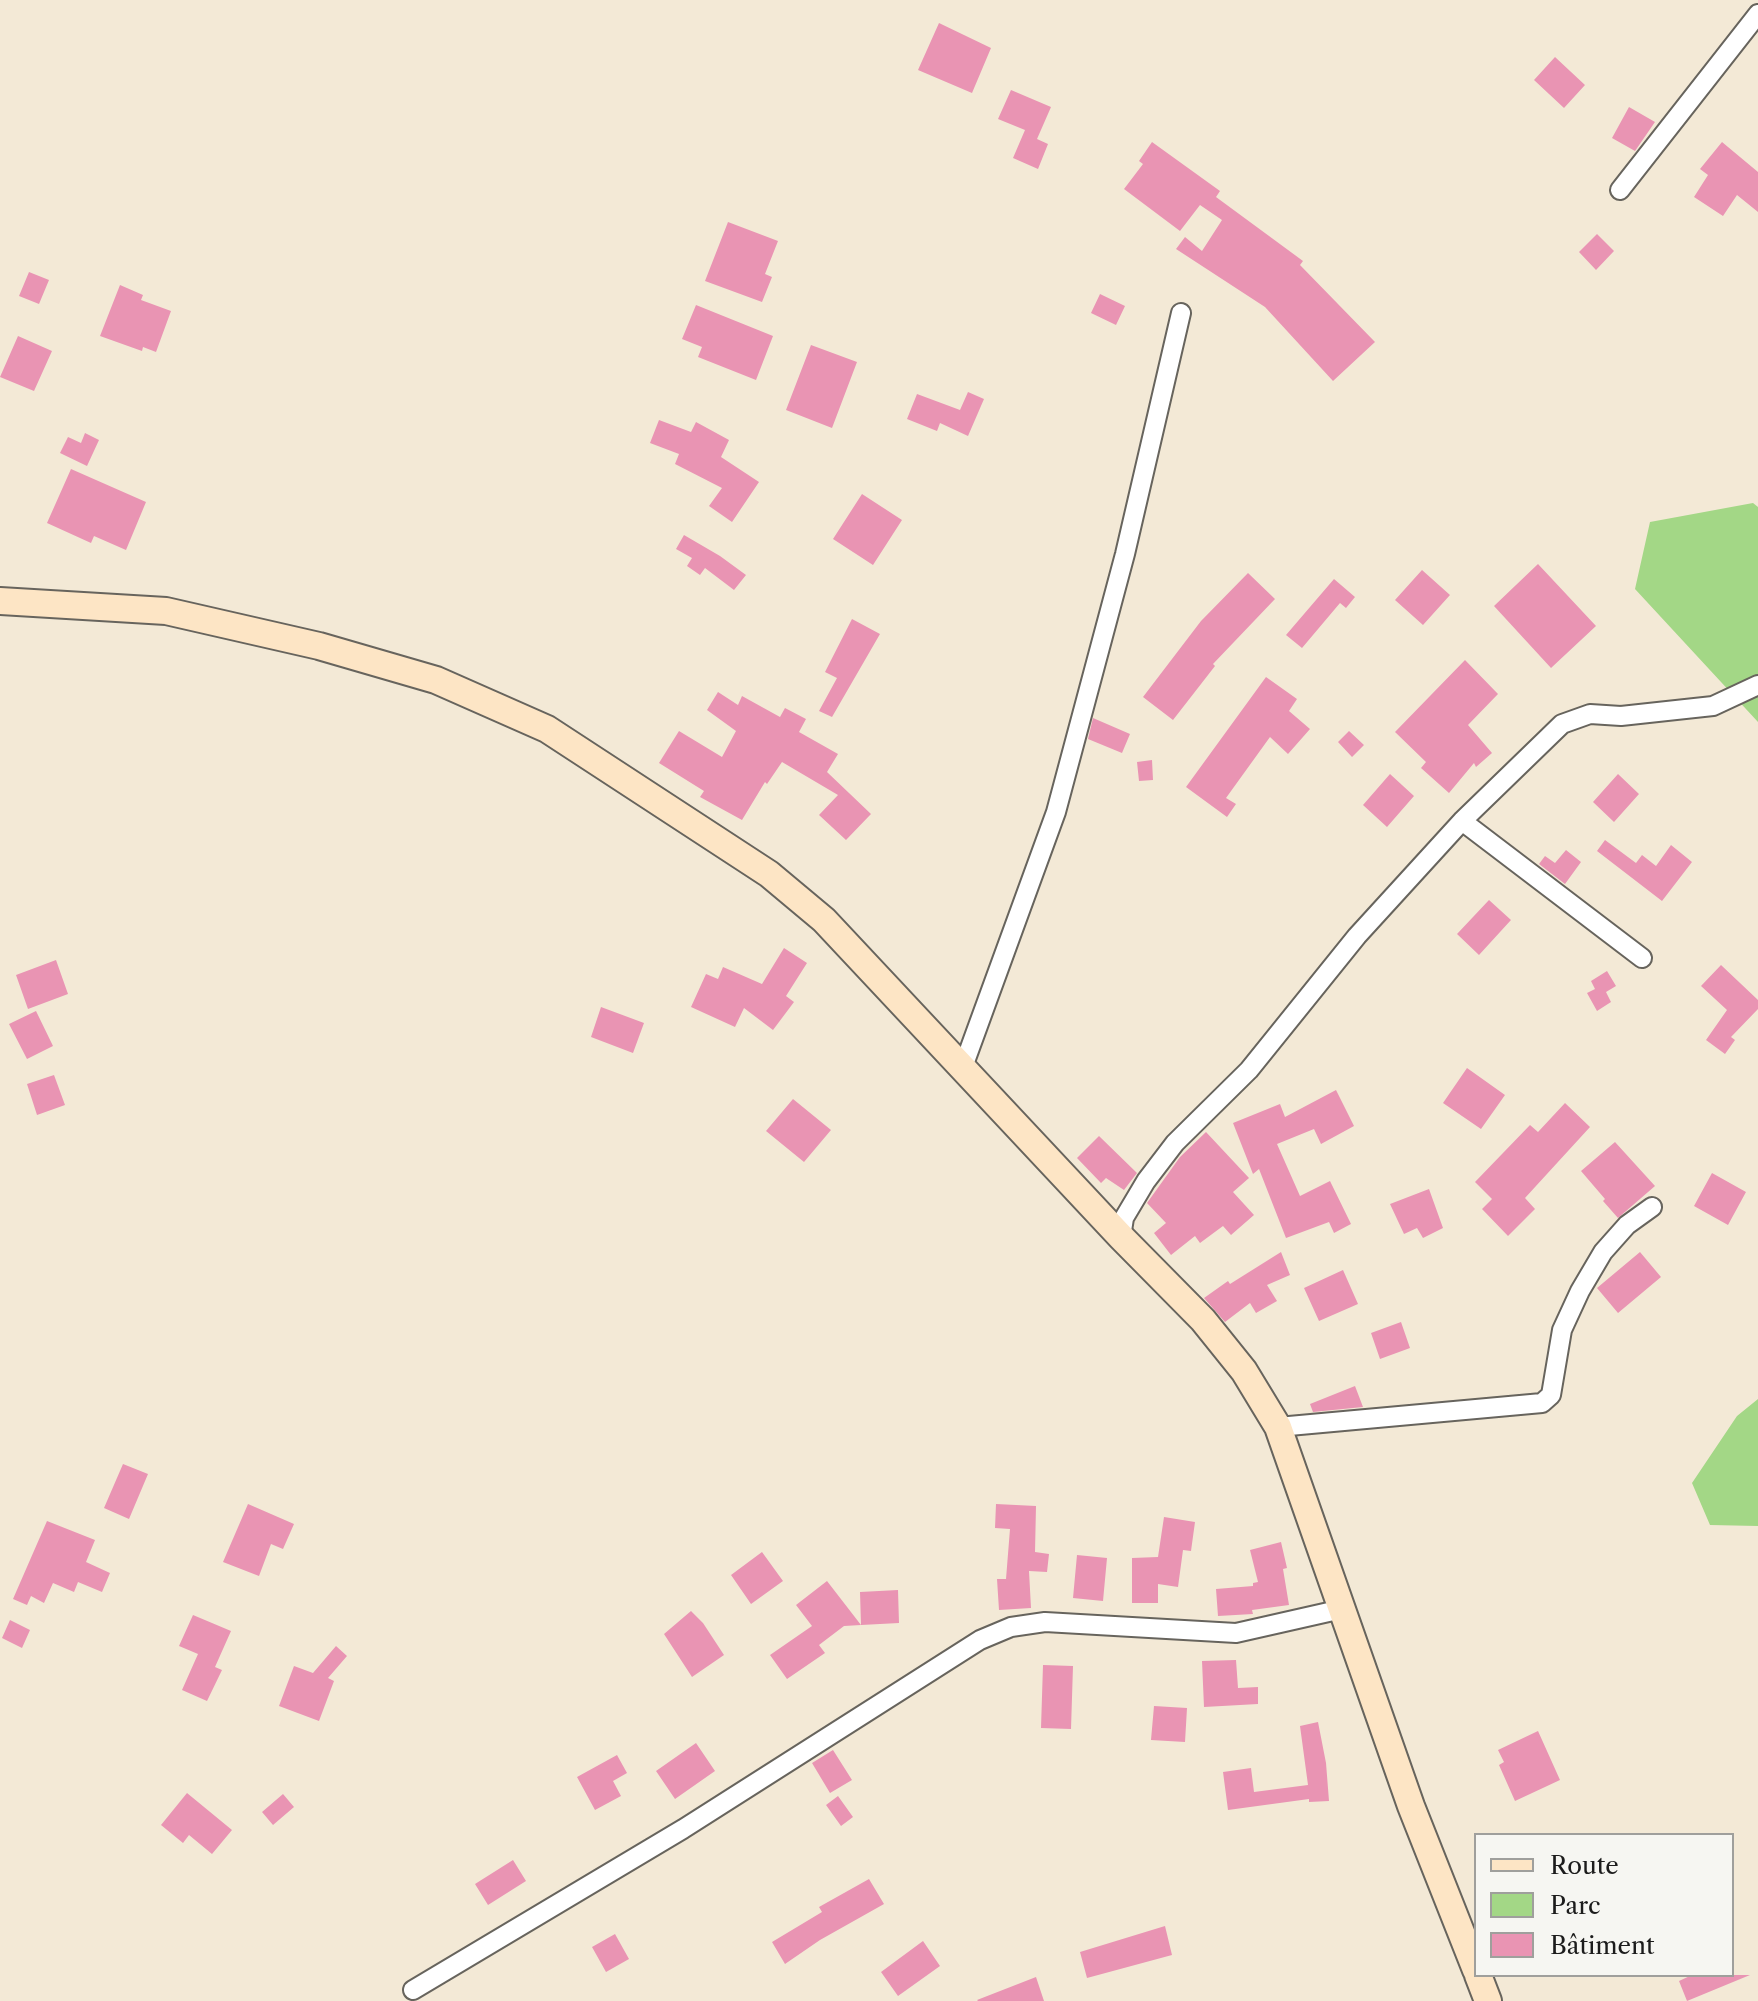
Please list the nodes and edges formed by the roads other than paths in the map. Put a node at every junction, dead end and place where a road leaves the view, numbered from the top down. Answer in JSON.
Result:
{"nodes":[{"id":1,"x":1758,"y":14,"type":"edge"},
{"id":2,"x":1620,"y":190,"type":"dead end"},
{"id":3,"x":1181,"y":313,"type":"dead end"},
{"id":4,"x":0,"y":601,"type":"edge"},
{"id":5,"x":1758,"y":685,"type":"edge"},
{"id":6,"x":1462,"y":821,"type":"junction"},
{"id":7,"x":1642,"y":958,"type":"dead end"},
{"id":8,"x":963,"y":1067,"type":"junction"},
{"id":9,"x":1652,"y":1207,"type":"dead end"},
{"id":10,"x":1121,"y":1237,"type":"junction"},
{"id":11,"x":1278,"y":1427,"type":"junction"},
{"id":12,"x":1342,"y":1609,"type":"junction"},
{"id":13,"x":1474,"y":1964,"type":"edge"},
{"id":14,"x":1479,"y":1977,"type":"edge"},
{"id":15,"x":413,"y":1990,"type":"dead end"},
{"id":16,"x":1488,"y":2001,"type":"edge"}],
"edges":[{"from":1,"to":2,"type":"street"},
{"from":3,"to":8,"type":"street"},
{"from":4,"to":8,"type":"street"},
{"from":5,"to":6,"type":"street"},
{"from":6,"to":7,"type":"street"},
{"from":6,"to":10,"type":"street"},
{"from":8,"to":10,"type":"street"},
{"from":9,"to":11,"type":"street"},
{"from":10,"to":11,"type":"street"},
{"from":11,"to":12,"type":"street"},
{"from":12,"to":13,"type":"street"},
{"from":12,"to":15,"type":"street"},
{"from":14,"to":16,"type":"street"}]}
